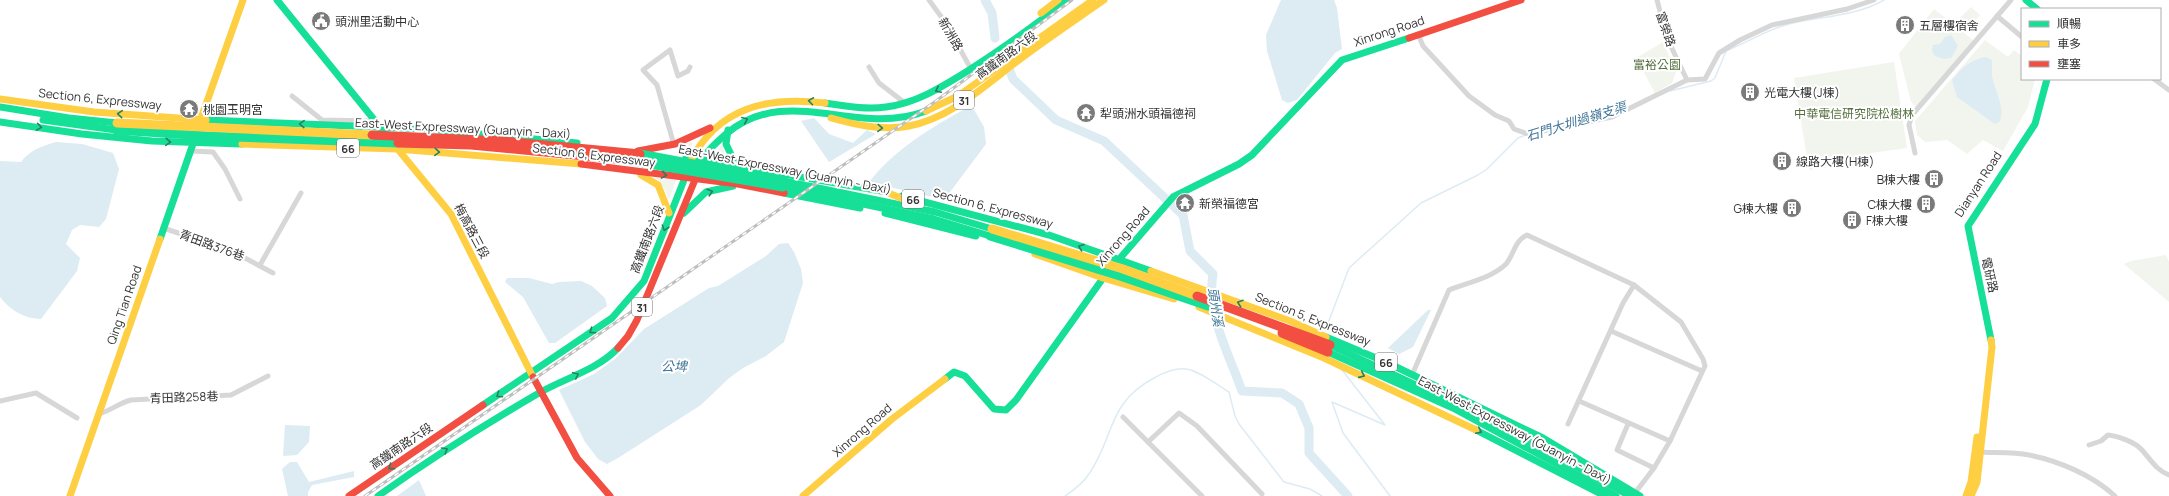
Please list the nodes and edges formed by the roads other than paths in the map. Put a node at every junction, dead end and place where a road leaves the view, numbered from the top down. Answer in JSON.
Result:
{"nodes":[{"id":1,"x":243,"y":0,"type":"edge"},
{"id":2,"x":278,"y":0,"type":"edge"},
{"id":3,"x":929,"y":0,"type":"edge"},
{"id":4,"x":1058,"y":0,"type":"edge"},
{"id":5,"x":1067,"y":0,"type":"edge"},
{"id":6,"x":1093,"y":0,"type":"edge"},
{"id":7,"x":1104,"y":0,"type":"edge"},
{"id":8,"x":1521,"y":0,"type":"edge"},
{"id":9,"x":1657,"y":0,"type":"edge"},
{"id":10,"x":1874,"y":0,"type":"edge"},
{"id":11,"x":2011,"y":0,"type":"edge"},
{"id":12,"x":2026,"y":0,"type":"edge"},
{"id":13,"x":2034,"y":0,"type":"edge"},
{"id":14,"x":2036,"y":8,"type":"edge"},
{"id":15,"x":2043,"y":8,"type":"edge"},
{"id":16,"x":1997,"y":16,"type":"junction"},
{"id":17,"x":1418,"y":34,"type":"junction"},
{"id":18,"x":2021,"y":36,"type":"edge"},
{"id":19,"x":690,"y":67,"type":"dead end"},
{"id":20,"x":869,"y":67,"type":"dead end"},
{"id":21,"x":973,"y":68,"type":"junction"},
{"id":22,"x":1687,"y":80,"type":"junction"},
{"id":23,"x":2043,"y":80,"type":"edge"},
{"id":24,"x":2047,"y":80,"type":"edge"},
{"id":25,"x":2155,"y":80,"type":"edge"},
{"id":26,"x":2169,"y":90,"type":"edge"},
{"id":27,"x":292,"y":96,"type":"dead end"},
{"id":28,"x":0,"y":99,"type":"edge"},
{"id":29,"x":905,"y":103,"type":"junction"},
{"id":30,"x":0,"y":107,"type":"edge"},
{"id":31,"x":801,"y":110,"type":"junction"},
{"id":32,"x":0,"y":113,"type":"edge"},
{"id":33,"x":735,"y":114,"type":"junction"},
{"id":34,"x":200,"y":121,"type":"junction"},
{"id":35,"x":0,"y":122,"type":"edge"},
{"id":36,"x":378,"y":124,"type":"junction"},
{"id":37,"x":728,"y":130,"type":"junction"},
{"id":38,"x":674,"y":145,"type":"junction"},
{"id":39,"x":192,"y":147,"type":"junction"},
{"id":40,"x":397,"y":149,"type":"junction"},
{"id":41,"x":635,"y":151,"type":"junction"},
{"id":42,"x":1915,"y":153,"type":"dead end"},
{"id":43,"x":692,"y":158,"type":"junction"},
{"id":44,"x":703,"y":159,"type":"junction"},
{"id":45,"x":736,"y":165,"type":"junction"},
{"id":46,"x":629,"y":170,"type":"junction"},
{"id":47,"x":684,"y":178,"type":"junction"},
{"id":48,"x":696,"y":180,"type":"junction"},
{"id":49,"x":738,"y":184,"type":"junction"},
{"id":50,"x":784,"y":184,"type":"junction"},
{"id":51,"x":881,"y":190,"type":"junction"},
{"id":52,"x":301,"y":193,"type":"dead end"},
{"id":53,"x":240,"y":199,"type":"dead end"},
{"id":54,"x":874,"y":210,"type":"junction"},
{"id":55,"x":669,"y":213,"type":"junction"},
{"id":56,"x":935,"y":215,"type":"junction"},
{"id":57,"x":163,"y":228,"type":"junction"},
{"id":58,"x":674,"y":228,"type":"junction"},
{"id":59,"x":991,"y":233,"type":"junction"},
{"id":60,"x":1118,"y":260,"type":"junction"},
{"id":61,"x":260,"y":265,"type":"junction"},
{"id":62,"x":273,"y":273,"type":"dead end"},
{"id":63,"x":1103,"y":278,"type":"junction"},
{"id":64,"x":1634,"y":286,"type":"junction"},
{"id":65,"x":1611,"y":331,"type":"junction"},
{"id":66,"x":1702,"y":371,"type":"junction"},
{"id":67,"x":531,"y":373,"type":"junction"},
{"id":68,"x":1412,"y":375,"type":"junction"},
{"id":69,"x":268,"y":376,"type":"dead end"},
{"id":70,"x":541,"y":392,"type":"junction"},
{"id":71,"x":0,"y":401,"type":"edge"},
{"id":72,"x":1579,"y":401,"type":"junction"},
{"id":73,"x":99,"y":414,"type":"junction"},
{"id":74,"x":77,"y":418,"type":"dead end"},
{"id":75,"x":1123,"y":418,"type":"dead end"},
{"id":76,"x":1568,"y":424,"type":"dead end"},
{"id":77,"x":1628,"y":424,"type":"junction"},
{"id":78,"x":1670,"y":441,"type":"junction"},
{"id":79,"x":1148,"y":442,"type":"junction"},
{"id":80,"x":2089,"y":445,"type":"dead end"},
{"id":81,"x":1977,"y":452,"type":"junction"},
{"id":82,"x":1654,"y":468,"type":"junction"},
{"id":83,"x":2169,"y":475,"type":"edge"},
{"id":84,"x":1262,"y":494,"type":"dead end"},
{"id":85,"x":1635,"y":495,"type":"edge"},
{"id":86,"x":70,"y":496,"type":"edge"},
{"id":87,"x":349,"y":496,"type":"edge"},
{"id":88,"x":378,"y":496,"type":"edge"},
{"id":89,"x":610,"y":496,"type":"edge"},
{"id":90,"x":804,"y":496,"type":"edge"},
{"id":91,"x":1202,"y":496,"type":"edge"},
{"id":92,"x":1605,"y":496,"type":"edge"},
{"id":93,"x":1616,"y":496,"type":"edge"},
{"id":94,"x":1966,"y":496,"type":"edge"},
{"id":95,"x":1972,"y":496,"type":"edge"},
{"id":96,"x":2115,"y":496,"type":"edge"}],
"edges":[{"from":1,"to":34,"type":"main road","name":"Qing Tian Road"},
{"from":2,"to":36,"type":"main road","name":"梅高路三段"},
{"from":3,"to":21,"type":"street","name":"新洲路"},
{"from":4,"to":21,"type":"main road","name":"高鐵南路六段","number":"31"},
{"from":5,"to":21,"type":"main road","name":"高鐵南路六段","number":"31"},
{"from":6,"to":31,"type":"main road","name":"高鐵南路六段","number":"31"},
{"from":31,"to":7,"type":"main road","name":"高鐵南路六段","number":"31","one_way":true},
{"from":8,"to":17,"type":"main road","name":"Xinrong Road"},
{"from":9,"to":22,"type":"street","name":"富榮路"},
{"from":10,"to":22,"type":"street"},
{"from":11,"to":16,"type":"street"},
{"from":12,"to":14,"type":"main road"},
{"from":13,"to":15,"type":"main road"},
{"from":16,"to":18,"type":"street"},
{"from":16,"to":42,"type":"street"},
{"from":17,"to":22,"type":"street"},
{"from":17,"to":60,"type":"main road","name":"Xinrong Road"},
{"from":19,"to":38,"type":"street"},
{"from":20,"to":29,"type":"street"},
{"from":21,"to":29,"type":"main road","name":"高鐵南路六段","number":"31","one_way":true},
{"from":23,"to":81,"type":"main road","name":"Dianyan Road"},
{"from":24,"to":81,"type":"main road","name":"電研路"},
{"from":25,"to":26,"type":"street"},
{"from":27,"to":36,"type":"street"},
{"from":34,"to":28,"type":"main road","name":"Section 6, Expressway","number":"66","one_way":true},
{"from":29,"to":33,"type":"main road","name":"高鐵南路六段","number":"31","one_way":true},
{"from":30,"to":50,"type":"main road","name":"East-West Expressway (Guanyin - Daxi)","number":"66","bridge":true},
{"from":37,"to":31,"type":"main road","name":"高鐵南路六段","number":"31","one_way":true},
{"from":32,"to":50,"type":"main road","name":"East-West Expressway (Guanyin - Daxi)","number":"66","bridge":true},
{"from":33,"to":38,"type":"main road","number":"31"},
{"from":33,"to":43,"type":"main road","name":"高鐵南路六段","number":"31"},
{"from":36,"to":34,"type":"main road","name":"Section 6, Expressway","number":"66","one_way":true},
{"from":34,"to":39,"type":"main road","name":"Qing Tian Road"},
{"from":35,"to":39,"type":"main road","name":"Section 6, Expressway","number":"66","one_way":true},
{"from":36,"to":40,"type":"main road","name":"梅高路三段"},
{"from":36,"to":41,"type":"main road","name":"Section 6, Expressway","number":"66"},
{"from":37,"to":44,"type":"main road","name":"高鐵南路六段","number":"31"},
{"from":37,"to":45,"type":"main road"},
{"from":38,"to":41,"type":"main road","number":"31"},
{"from":39,"to":40,"type":"main road","name":"Section 6, Expressway","number":"66"},
{"from":39,"to":53,"type":"street"},
{"from":39,"to":57,"type":"main road","name":"Qing Tian Road"},
{"from":40,"to":46,"type":"main road","name":"Section 6, Expressway","number":"66","one_way":true},
{"from":40,"to":67,"type":"main road","name":"梅高路三段"},
{"from":41,"to":43,"type":"main road","name":"Section 6, Expressway","number":"66"},
{"from":43,"to":44,"type":"main road","name":"Section 6, Expressway","number":"66"},
{"from":43,"to":47,"type":"main road","name":"高鐵南路六段","number":"31"},
{"from":44,"to":45,"type":"main road","name":"Section 6, Expressway","number":"66"},
{"from":44,"to":48,"type":"main road","name":"高鐵南路六段","number":"31"},
{"from":45,"to":51,"type":"main road","name":"Section 6, Expressway","number":"66"},
{"from":46,"to":47,"type":"main road","name":"Section 6, Expressway","number":"66","one_way":true},
{"from":46,"to":55,"type":"main road"},
{"from":47,"to":48,"type":"main road","name":"Section 6, Expressway","number":"66"},
{"from":47,"to":55,"type":"main road","name":"高鐵南路六段","number":"31"},
{"from":48,"to":49,"type":"main road","name":"Section 6, Expressway","number":"66"},
{"from":48,"to":58,"type":"main road","name":"高鐵南路六段","number":"31"},
{"from":49,"to":54,"type":"main road","name":"Section 6, Expressway","number":"66"},
{"from":58,"to":49,"type":"main road","one_way":true},
{"from":50,"to":56,"type":"main road","name":"East-West Expressway (Guanyin - Daxi)","number":"66"},
{"from":51,"to":56,"type":"main road"},
{"from":60,"to":51,"type":"main road","name":"Section 6, Expressway","number":"66","one_way":true},
{"from":52,"to":61,"type":"street"},
{"from":54,"to":56,"type":"main road"},
{"from":54,"to":63,"type":"main road","name":"Section 6, Expressway","number":"66"},
{"from":55,"to":67,"type":"main road","name":"高鐵南路六段","number":"31","one_way":true},
{"from":56,"to":59,"type":"main road","name":"East-West Expressway (Guanyin - Daxi)","number":"66"},
{"from":57,"to":61,"type":"street","name":"青田路376巷"},
{"from":57,"to":73,"type":"main road","name":"Qing Tian Road"},
{"from":70,"to":58,"type":"main road","name":"高鐵南路六段","number":"31","one_way":true},
{"from":59,"to":85,"type":"main road","name":"East-West Expressway (Guanyin - Daxi)","number":"66","bridge":true},
{"from":59,"to":93,"type":"main road","name":"East-West Expressway (Guanyin - Daxi)","number":"66","bridge":true},
{"from":60,"to":63,"type":"main road","name":"Xinrong Road"},
{"from":68,"to":60,"type":"main road","name":"Section 5, Expressway","number":"66","one_way":true},
{"from":61,"to":62,"type":"street","name":"青田路376巷"},
{"from":63,"to":90,"type":"main road","name":"Xinrong Road"},
{"from":63,"to":92,"type":"main road","number":"66","one_way":true},
{"from":64,"to":65,"type":"street"},
{"from":64,"to":66,"type":"street"},
{"from":64,"to":68,"type":"street"},
{"from":65,"to":66,"type":"street"},
{"from":65,"to":72,"type":"street"},
{"from":66,"to":78,"type":"street"},
{"from":67,"to":70,"type":"main road","name":"梅高路三段"},
{"from":67,"to":87,"type":"main road","name":"高鐵南路六段","number":"31","one_way":true},
{"from":68,"to":85,"type":"main road","name":"Section 5, Expressway","number":"66"},
{"from":69,"to":73,"type":"street","name":"青田路258巷"},
{"from":88,"to":70,"type":"main road","name":"高鐵南路六段","number":"31","one_way":true},
{"from":70,"to":89,"type":"main road","name":"梅高路三段"},
{"from":71,"to":74,"type":"street"},
{"from":72,"to":76,"type":"street"},
{"from":72,"to":77,"type":"street"},
{"from":73,"to":86,"type":"main road","name":"Qing Tian Road"},
{"from":75,"to":79,"type":"street"},
{"from":77,"to":78,"type":"street"},
{"from":77,"to":82,"type":"street"},
{"from":78,"to":82,"type":"street"},
{"from":79,"to":84,"type":"street"},
{"from":79,"to":91,"type":"street"},
{"from":80,"to":83,"type":"street"},
{"from":81,"to":94,"type":"main road","name":"Dianyan Road"},
{"from":81,"to":95,"type":"main road","name":"電研路"},
{"from":81,"to":96,"type":"street"},
{"from":82,"to":85,"type":"street"}]}
